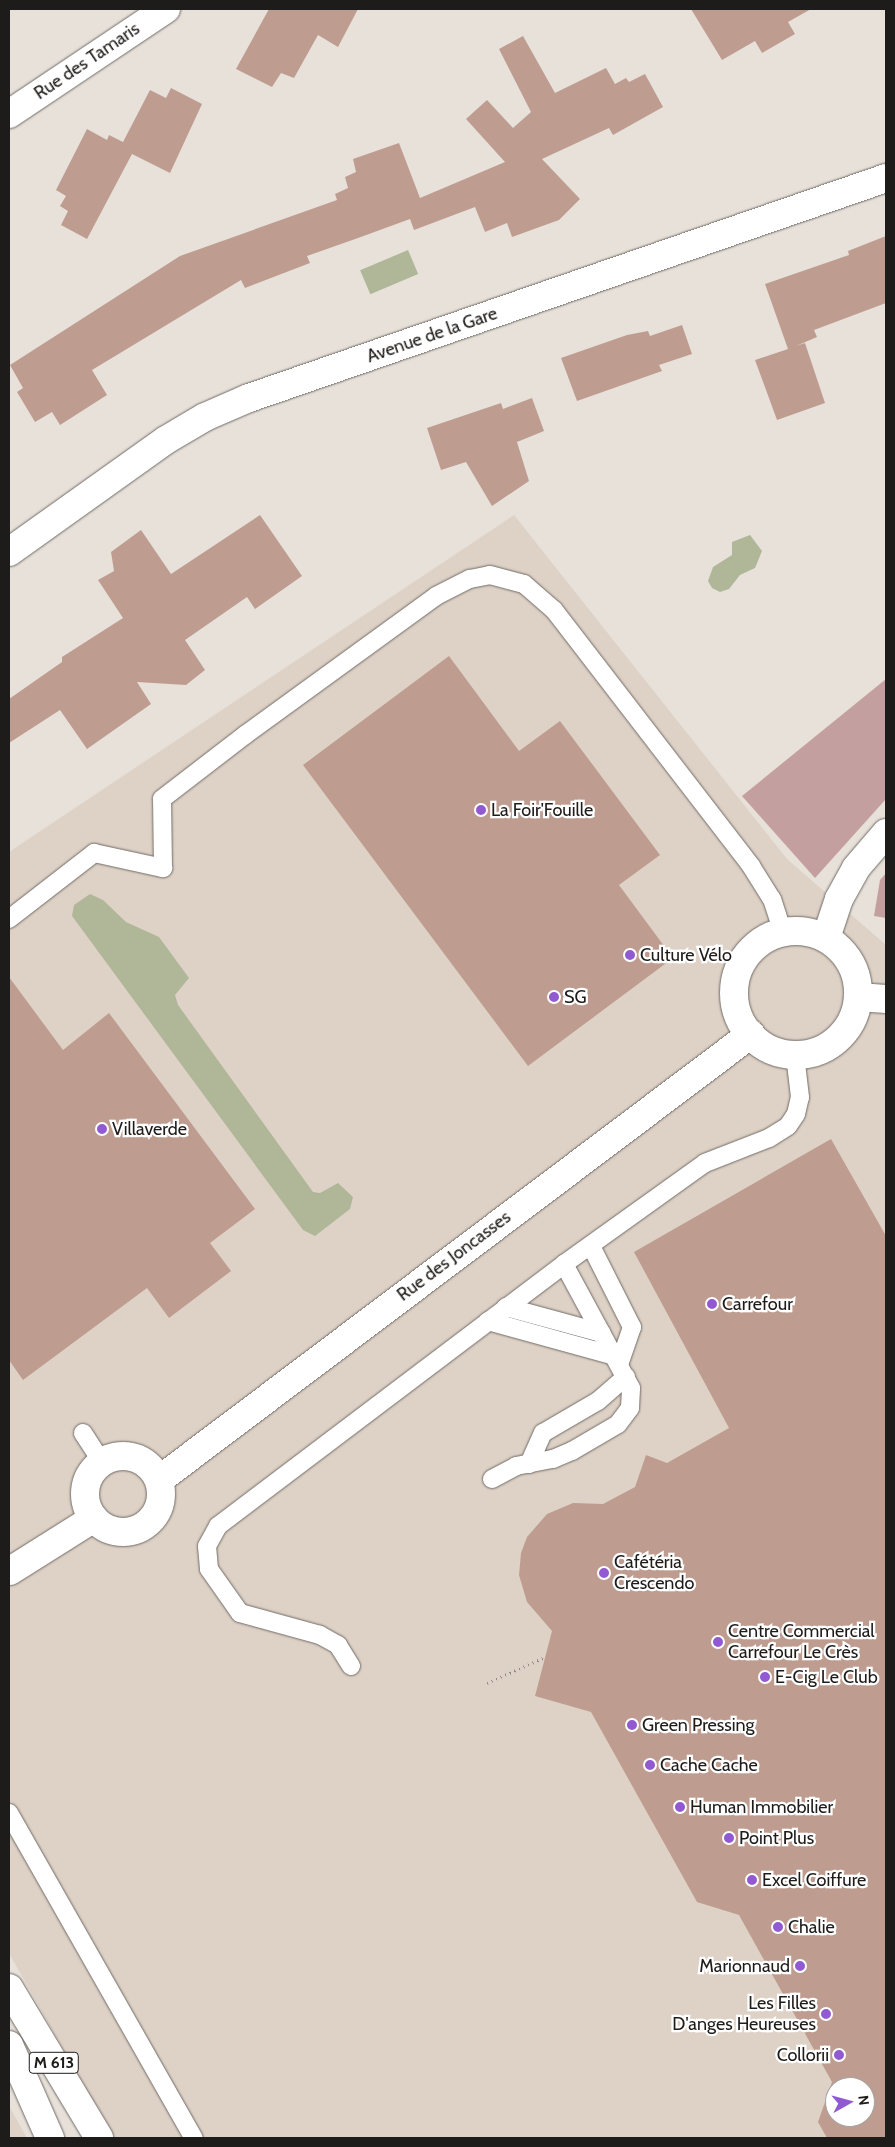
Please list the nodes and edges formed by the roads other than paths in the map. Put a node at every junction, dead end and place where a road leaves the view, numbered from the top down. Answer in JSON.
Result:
{"nodes":[{"id":1,"x":166,"y":9,"type":"edge"},
{"id":2,"x":9,"y":114,"type":"edge"},
{"id":3,"x":886,"y":178,"type":"edge"},
{"id":4,"x":9,"y":552,"type":"edge"},
{"id":5,"x":886,"y":833,"type":"edge"},
{"id":6,"x":9,"y":919,"type":"edge"},
{"id":7,"x":783,"y":932,"type":"junction"},
{"id":8,"x":826,"y":938,"type":"junction"},
{"id":9,"x":858,"y":997,"type":"junction"},
{"id":10,"x":886,"y":999,"type":"edge"},
{"id":11,"x":751,"y":1034,"type":"junction"},
{"id":12,"x":795,"y":1055,"type":"junction"},
{"id":13,"x":591,"y":1246,"type":"junction"},
{"id":14,"x":564,"y":1264,"type":"junction"},
{"id":15,"x":506,"y":1307,"type":"junction"},
{"id":16,"x":488,"y":1321,"type":"junction"},
{"id":17,"x":602,"y":1333,"type":"junction"},
{"id":18,"x":620,"y":1366,"type":"junction"},
{"id":19,"x":83,"y":1433,"type":"dead end"},
{"id":20,"x":102,"y":1462,"type":"junction"},
{"id":21,"x":529,"y":1464,"type":"junction"},
{"id":22,"x":492,"y":1479,"type":"dead end"},
{"id":23,"x":158,"y":1480,"type":"junction"},
{"id":24,"x":94,"y":1518,"type":"junction"},
{"id":25,"x":9,"y":1572,"type":"edge"},
{"id":26,"x":351,"y":1666,"type":"dead end"},
{"id":27,"x":9,"y":1814,"type":"edge"},
{"id":28,"x":9,"y":1988,"type":"edge"},
{"id":29,"x":9,"y":2046,"type":"edge"},
{"id":30,"x":50,"y":2138,"type":"edge"},
{"id":31,"x":99,"y":2138,"type":"edge"},
{"id":32,"x":194,"y":2138,"type":"edge"}],
"edges":[{"from":1,"to":2,"type":"street","name":"Rue des Tamaris"},
{"from":3,"to":4,"type":"street","name":"Avenue de la Gare"},
{"from":5,"to":8,"type":"street"},
{"from":6,"to":7,"type":"lane"},
{"from":7,"to":8,"type":"street"},
{"from":7,"to":11,"type":"street"},
{"from":8,"to":9,"type":"street"},
{"from":9,"to":10,"type":"street"},
{"from":9,"to":12,"type":"street"},
{"from":11,"to":12,"type":"street"},
{"from":11,"to":23,"type":"street","name":"Rue des Joncasses"},
{"from":12,"to":13,"type":"lane"},
{"from":13,"to":14,"type":"lane"},
{"from":13,"to":18,"type":"lane"},
{"from":14,"to":15,"type":"lane"},
{"from":14,"to":17,"type":"lane"},
{"from":15,"to":16,"type":"lane"},
{"from":15,"to":17,"type":"lane"},
{"from":16,"to":18,"type":"lane"},
{"from":16,"to":26,"type":"lane"},
{"from":17,"to":18,"type":"lane"},
{"from":18,"to":21,"type":"lane"},
{"from":18,"to":21,"type":"lane"},
{"from":19,"to":20,"type":"lane"},
{"from":20,"to":23,"type":"street"},
{"from":20,"to":24,"type":"street"},
{"from":21,"to":22,"type":"lane"},
{"from":23,"to":24,"type":"street"},
{"from":24,"to":25,"type":"street"},
{"from":27,"to":32,"type":"lane"},
{"from":28,"to":31,"type":"street","number":"M 613"},
{"from":29,"to":30,"type":"street","number":"M 613"}]}
